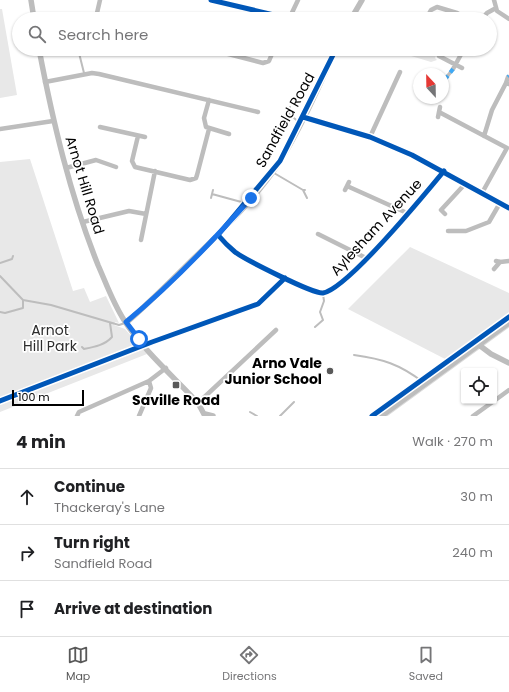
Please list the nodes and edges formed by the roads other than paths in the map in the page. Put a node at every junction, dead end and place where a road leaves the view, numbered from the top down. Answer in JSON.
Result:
{"nodes":[{"id":1,"x":31,"y":0,"type":"edge"},
{"id":2,"x":100,"y":0,"type":"edge"},
{"id":3,"x":211,"y":0,"type":"edge"},
{"id":4,"x":298,"y":0,"type":"edge"},
{"id":5,"x":362,"y":0,"type":"edge"},
{"id":6,"x":494,"y":0,"type":"edge"},
{"id":7,"x":496,"y":8,"type":"junction"},
{"id":8,"x":33,"y":12,"type":"edge"},
{"id":9,"x":97,"y":12,"type":"edge"},
{"id":10,"x":261,"y":12,"type":"edge"},
{"id":11,"x":293,"y":12,"type":"edge"},
{"id":12,"x":355,"y":12,"type":"edge"},
{"id":13,"x":430,"y":12,"type":"edge"},
{"id":14,"x":454,"y":12,"type":"edge"},
{"id":15,"x":489,"y":12,"type":"edge"},
{"id":16,"x":509,"y":19,"type":"edge"},
{"id":17,"x":40,"y":56,"type":"edge"},
{"id":18,"x":80,"y":56,"type":"edge"},
{"id":19,"x":236,"y":56,"type":"edge"},
{"id":20,"x":271,"y":56,"type":"edge"},
{"id":21,"x":333,"y":56,"type":"edge"},
{"id":22,"x":439,"y":56,"type":"dead end"},
{"id":23,"x":460,"y":56,"type":"edge"},
{"id":24,"x":454,"y":67,"type":"junction"},
{"id":25,"x":462,"y":68,"type":"dead end"},
{"id":26,"x":400,"y":72,"type":"dead end"},
{"id":27,"x":84,"y":74,"type":"junction"},
{"id":28,"x":449,"y":74,"type":"edge"},
{"id":29,"x":509,"y":76,"type":"edge"},
{"id":30,"x":397,"y":79,"type":"junction"},
{"id":31,"x":402,"y":81,"type":"dead end"},
{"id":32,"x":45,"y":82,"type":"junction"},
{"id":33,"x":507,"y":83,"type":"edge"},
{"id":34,"x":209,"y":100,"type":"junction"},
{"id":35,"x":290,"y":107,"type":"dead end"},
{"id":36,"x":258,"y":112,"type":"dead end"},
{"id":37,"x":439,"y":112,"type":"dead end"},
{"id":38,"x":303,"y":117,"type":"junction"},
{"id":39,"x":53,"y":121,"type":"junction"},
{"id":40,"x":300,"y":123,"type":"junction"},
{"id":41,"x":100,"y":127,"type":"dead end"},
{"id":42,"x":0,"y":129,"type":"edge"},
{"id":43,"x":209,"y":129,"type":"junction"},
{"id":44,"x":229,"y":134,"type":"dead end"},
{"id":45,"x":138,"y":136,"type":"junction"},
{"id":46,"x":484,"y":136,"type":"junction"},
{"id":47,"x":145,"y":137,"type":"dead end"},
{"id":48,"x":370,"y":137,"type":"junction"},
{"id":49,"x":508,"y":149,"type":"edge"},
{"id":50,"x":116,"y":167,"type":"dead end"},
{"id":51,"x":66,"y":168,"type":"junction"},
{"id":52,"x":155,"y":171,"type":"junction"},
{"id":53,"x":444,"y":171,"type":"junction"},
{"id":54,"x":272,"y":172,"type":"junction"},
{"id":55,"x":465,"y":184,"type":"junction"},
{"id":56,"x":347,"y":186,"type":"dead end"},
{"id":57,"x":213,"y":190,"type":"dead end"},
{"id":58,"x":482,"y":193,"type":"junction"},
{"id":59,"x":212,"y":194,"type":"junction"},
{"id":60,"x":211,"y":198,"type":"dead end"},
{"id":61,"x":307,"y":198,"type":"dead end"},
{"id":62,"x":246,"y":203,"type":"junction"},
{"id":63,"x":500,"y":203,"type":"junction"},
{"id":64,"x":509,"y":208,"type":"edge"},
{"id":65,"x":407,"y":213,"type":"junction"},
{"id":66,"x":146,"y":214,"type":"junction"},
{"id":67,"x":445,"y":214,"type":"dead end"},
{"id":68,"x":82,"y":222,"type":"junction"},
{"id":69,"x":455,"y":226,"type":"dead end"},
{"id":70,"x":319,"y":233,"type":"dead end"},
{"id":71,"x":218,"y":235,"type":"junction"},
{"id":72,"x":141,"y":240,"type":"dead end"},
{"id":73,"x":13,"y":256,"type":"dead end"},
{"id":74,"x":366,"y":258,"type":"junction"},
{"id":75,"x":509,"y":261,"type":"edge"},
{"id":76,"x":0,"y":263,"type":"edge"},
{"id":77,"x":494,"y":269,"type":"dead end"},
{"id":78,"x":0,"y":276,"type":"edge"},
{"id":79,"x":323,"y":293,"type":"junction"},
{"id":80,"x":23,"y":300,"type":"junction"},
{"id":81,"x":0,"y":312,"type":"edge"},
{"id":82,"x":126,"y":322,"type":"junction"},
{"id":83,"x":509,"y":322,"type":"edge"},
{"id":84,"x":110,"y":323,"type":"junction"},
{"id":85,"x":316,"y":327,"type":"dead end"},
{"id":86,"x":276,"y":330,"type":"dead end"},
{"id":87,"x":479,"y":345,"type":"junction"},
{"id":88,"x":82,"y":347,"type":"dead end"},
{"id":89,"x":354,"y":355,"type":"dead end"},
{"id":90,"x":509,"y":363,"type":"edge"},
{"id":91,"x":166,"y":368,"type":"junction"},
{"id":92,"x":149,"y":381,"type":"junction"},
{"id":93,"x":426,"y":384,"type":"junction"},
{"id":94,"x":509,"y":390,"type":"edge"},
{"id":95,"x":497,"y":399,"type":"edge"},
{"id":96,"x":294,"y":402,"type":"dead end"},
{"id":97,"x":198,"y":403,"type":"junction"},
{"id":98,"x":490,"y":404,"type":"edge"},
{"id":99,"x":250,"y":412,"type":"dead end"},
{"id":100,"x":205,"y":415,"type":"edge"},
{"id":101,"x":77,"y":416,"type":"edge"},
{"id":102,"x":139,"y":416,"type":"edge"},
{"id":103,"x":213,"y":416,"type":"edge"},
{"id":104,"x":256,"y":416,"type":"edge"},
{"id":105,"x":280,"y":416,"type":"edge"},
{"id":106,"x":380,"y":416,"type":"edge"},
{"id":107,"x":473,"y":416,"type":"edge"}],
"edges":[{"from":1,"to":8,"type":"street"},
{"from":2,"to":9,"type":"street"},
{"from":3,"to":10,"type":"street"},
{"from":4,"to":11,"type":"street"},
{"from":5,"to":12,"type":"street"},
{"from":6,"to":7,"type":"street"},
{"from":7,"to":15,"type":"street"},
{"from":7,"to":16,"type":"street"},
{"from":13,"to":14,"type":"street"},
{"from":17,"to":32,"type":"street","name":"Arnot Hill Road"},
{"from":18,"to":27,"type":"lane"},
{"from":19,"to":20,"type":"street"},
{"from":21,"to":38,"type":"street","name":"Sandfield Road"},
{"from":22,"to":24,"type":"street"},
{"from":23,"to":24,"type":"street"},
{"from":24,"to":25,"type":"street"},
{"from":24,"to":28,"type":"street"},
{"from":26,"to":30,"type":"street"},
{"from":27,"to":32,"type":"street"},
{"from":27,"to":34,"type":"street"},
{"from":29,"to":33,"type":"street"},
{"from":30,"to":31,"type":"street"},
{"from":30,"to":48,"type":"street"},
{"from":32,"to":39,"type":"street","name":"Arnot Hill Road"},
{"from":33,"to":46,"type":"street"},
{"from":34,"to":36,"type":"street"},
{"from":34,"to":43,"type":"street"},
{"from":35,"to":40,"type":"lane"},
{"from":37,"to":46,"type":"street"},
{"from":38,"to":40,"type":"street","name":"Sandfield Road"},
{"from":38,"to":48,"type":"street"},
{"from":39,"to":42,"type":"street"},
{"from":39,"to":51,"type":"street","name":"Arnot Hill Road"},
{"from":40,"to":54,"type":"street","name":"Sandfield Road"},
{"from":41,"to":45,"type":"street"},
{"from":43,"to":44,"type":"street"},
{"from":43,"to":52,"type":"street"},
{"from":45,"to":47,"type":"street"},
{"from":45,"to":52,"type":"street"},
{"from":46,"to":49,"type":"street"},
{"from":48,"to":53,"type":"street"},
{"from":49,"to":58,"type":"street"},
{"from":50,"to":51,"type":"street"},
{"from":51,"to":68,"type":"street","name":"Arnot Hill Road"},
{"from":52,"to":66,"type":"street"},
{"from":53,"to":55,"type":"street"},
{"from":53,"to":65,"type":"street","name":"Aylesham Avenue"},
{"from":54,"to":61,"type":"lane"},
{"from":54,"to":62,"type":"street","name":"Sandfield Road"},
{"from":55,"to":58,"type":"street"},
{"from":55,"to":67,"type":"street"},
{"from":56,"to":65,"type":"street"},
{"from":57,"to":59,"type":"lane"},
{"from":58,"to":63,"type":"street"},
{"from":59,"to":60,"type":"lane"},
{"from":59,"to":62,"type":"lane"},
{"from":62,"to":71,"type":"street","name":"Sandfield Road"},
{"from":63,"to":64,"type":"street"},
{"from":63,"to":69,"type":"street"},
{"from":65,"to":74,"type":"street","name":"Aylesham Avenue"},
{"from":66,"to":68,"type":"street"},
{"from":66,"to":72,"type":"street"},
{"from":68,"to":82,"type":"street","name":"Arnot Hill Road"},
{"from":70,"to":74,"type":"street"},
{"from":71,"to":79,"type":"street"},
{"from":71,"to":82,"type":"street","name":"Sandfield Road"},
{"from":73,"to":76,"type":"lane"},
{"from":74,"to":79,"type":"street","name":"Aylesham Avenue"},
{"from":75,"to":77,"type":"street"},
{"from":78,"to":80,"type":"lane"},
{"from":79,"to":85,"type":"lane"},
{"from":80,"to":81,"type":"lane"},
{"from":80,"to":84,"type":"lane"},
{"from":82,"to":84,"type":"lane"},
{"from":82,"to":91,"type":"street","name":"Arnot Hill Road"},
{"from":83,"to":87,"type":"main road"},
{"from":84,"to":88,"type":"lane"},
{"from":86,"to":97,"type":"street"},
{"from":87,"to":90,"type":"street"},
{"from":87,"to":93,"type":"main road"},
{"from":89,"to":93,"type":"lane"},
{"from":91,"to":92,"type":"street"},
{"from":91,"to":97,"type":"street","name":"Arnot Hill Road"},
{"from":92,"to":101,"type":"street"},
{"from":92,"to":102,"type":"street"},
{"from":93,"to":106,"type":"main road"},
{"from":94,"to":95,"type":"street"},
{"from":96,"to":105,"type":"lane"},
{"from":97,"to":100,"type":"street","name":"Arnot Hill Road"},
{"from":98,"to":107,"type":"street"},
{"from":99,"to":104,"type":"lane"},
{"from":100,"to":103,"type":"street"}]}
